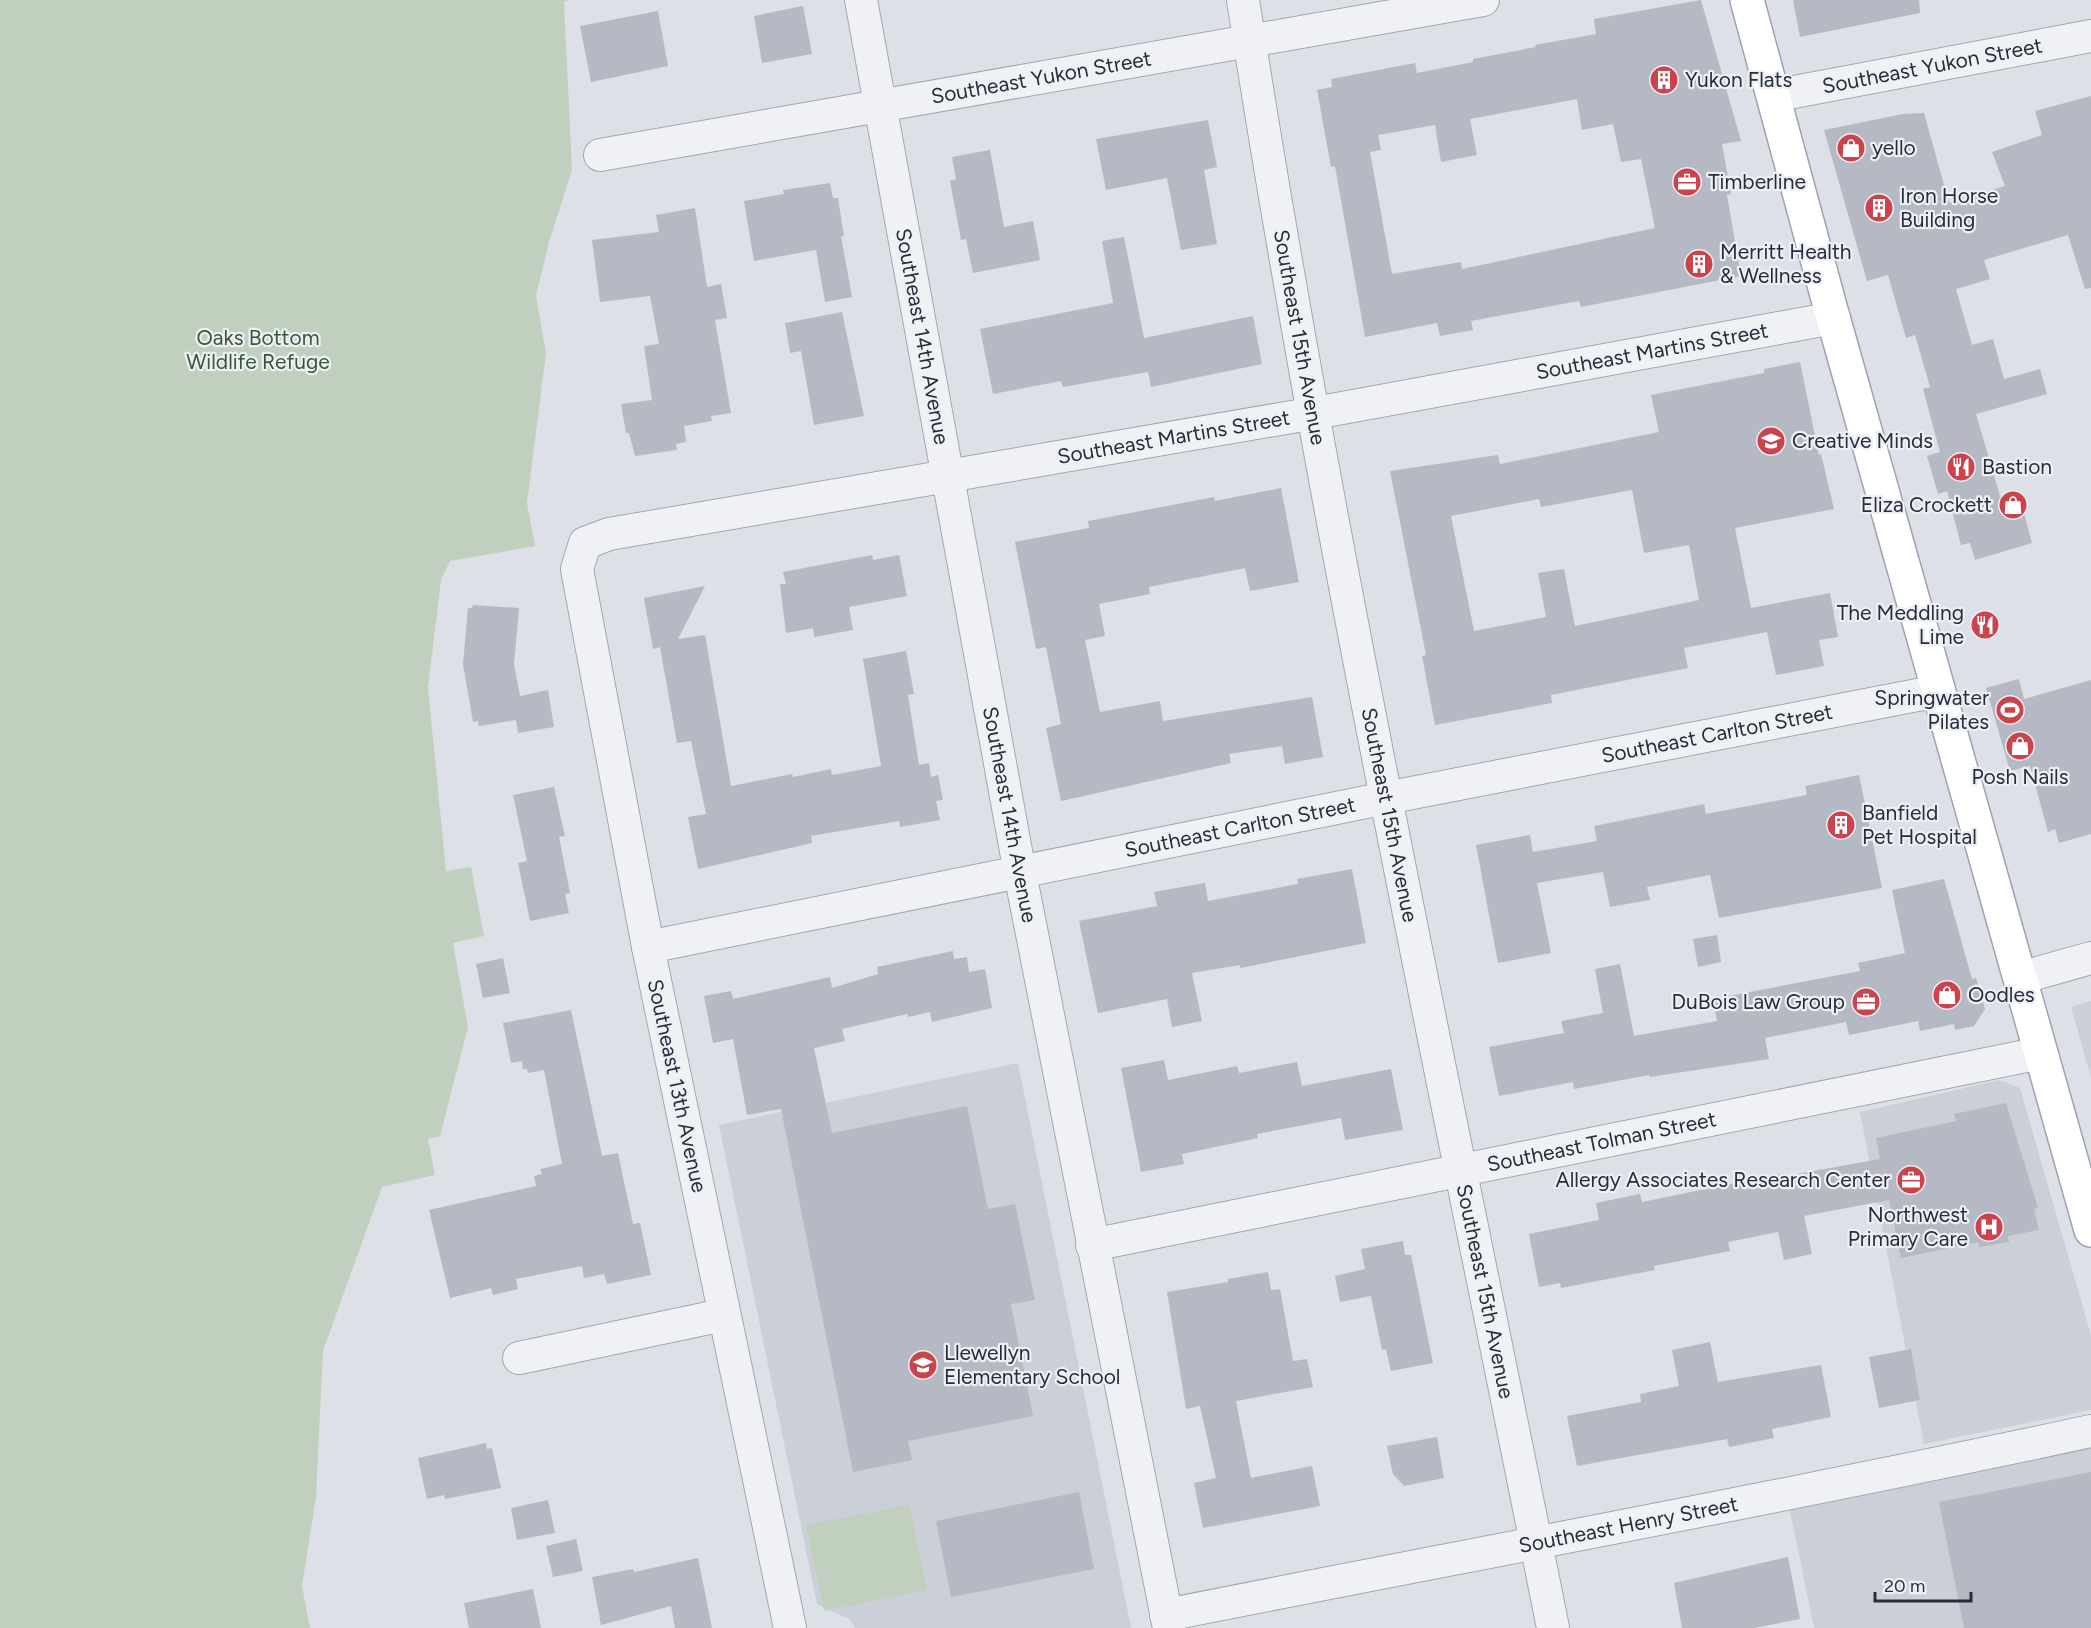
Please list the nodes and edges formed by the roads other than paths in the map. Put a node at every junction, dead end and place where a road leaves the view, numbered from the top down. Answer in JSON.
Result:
{"nodes":[{"id":1,"x":861,"y":0,"type":"edge"},
{"id":2,"x":1244,"y":0,"type":"edge"},
{"id":3,"x":1483,"y":0,"type":"edge"},
{"id":4,"x":1747,"y":0,"type":"edge"},
{"id":5,"x":2091,"y":36,"type":"edge"},
{"id":6,"x":1250,"y":40,"type":"junction"},
{"id":7,"x":1773,"y":96,"type":"junction"},
{"id":8,"x":880,"y":106,"type":"junction"},
{"id":9,"x":600,"y":155,"type":"dead end"},
{"id":10,"x":1834,"y":318,"type":"junction"},
{"id":11,"x":1315,"y":413,"type":"junction"},
{"id":12,"x":947,"y":476,"type":"junction"},
{"id":13,"x":585,"y":543,"type":"joint"},
{"id":14,"x":1938,"y":691,"type":"junction"},
{"id":15,"x":1386,"y":798,"type":"junction"},
{"id":16,"x":1020,"y":873,"type":"junction"},
{"id":17,"x":648,"y":947,"type":"junction"},
{"id":18,"x":2091,"y":958,"type":"edge"},
{"id":19,"x":2020,"y":978,"type":"junction"},
{"id":20,"x":2041,"y":1053,"type":"junction"},
{"id":21,"x":1460,"y":1169,"type":"junction"},
{"id":22,"x":2091,"y":1230,"type":"edge"},
{"id":23,"x":1092,"y":1245,"type":"junction"},
{"id":24,"x":723,"y":1315,"type":"junction"},
{"id":25,"x":519,"y":1358,"type":"dead end"},
{"id":26,"x":2091,"y":1431,"type":"edge"},
{"id":27,"x":1535,"y":1542,"type":"junction"},
{"id":28,"x":1167,"y":1622,"type":"edge"},
{"id":29,"x":790,"y":1628,"type":"edge"},
{"id":30,"x":1553,"y":1628,"type":"edge"}],
"edges":[{"from":1,"to":8,"type":"street","name":"Southeast 14th Avenue"},
{"from":2,"to":6,"type":"street","name":"Southeast 15th Avenue"},
{"from":3,"to":6,"type":"street","name":"Southeast Yukon Street"},
{"from":4,"to":7,"type":"main road"},
{"from":5,"to":7,"type":"street","name":"Southeast Yukon Street"},
{"from":6,"to":8,"type":"street","name":"Southeast Yukon Street"},
{"from":6,"to":11,"type":"street","name":"Southeast 15th Avenue"},
{"from":7,"to":10,"type":"main road"},
{"from":8,"to":9,"type":"street","name":"Southeast Yukon Street"},
{"from":8,"to":12,"type":"street","name":"Southeast 14th Avenue"},
{"from":10,"to":11,"type":"street","name":"Southeast Martins Street"},
{"from":10,"to":14,"type":"main road"},
{"from":11,"to":12,"type":"street","name":"Southeast Martins Street"},
{"from":11,"to":15,"type":"street","name":"Southeast 15th Avenue"},
{"from":12,"to":13,"type":"street","name":"Southeast Martins Street"},
{"from":12,"to":16,"type":"street","name":"Southeast 14th Avenue"},
{"from":13,"to":17,"type":"street","name":"Southeast 13th Avenue"},
{"from":14,"to":15,"type":"street","name":"Southeast Carlton Street"},
{"from":14,"to":19,"type":"main road"},
{"from":15,"to":16,"type":"street","name":"Southeast Carlton Street"},
{"from":15,"to":21,"type":"street","name":"Southeast 15th Avenue"},
{"from":16,"to":17,"type":"street","name":"Southeast Carlton Street"},
{"from":16,"to":23,"type":"street","name":"Southeast 14th Avenue"},
{"from":17,"to":24,"type":"street","name":"Southeast 13th Avenue"},
{"from":18,"to":19,"type":"street"},
{"from":19,"to":20,"type":"main road"},
{"from":20,"to":21,"type":"street","name":"Southeast Tolman Street"},
{"from":20,"to":22,"type":"main road"},
{"from":21,"to":23,"type":"street","name":"Southeast Tolman Street"},
{"from":21,"to":27,"type":"street","name":"Southeast 15th Avenue"},
{"from":23,"to":28,"type":"street","name":"Southeast 14th Avenue"},
{"from":24,"to":25,"type":"street"},
{"from":24,"to":29,"type":"street","name":"Southeast 13th Avenue"},
{"from":26,"to":27,"type":"street","name":"Southeast Henry Street"},
{"from":27,"to":28,"type":"street","name":"Southeast Henry Street"},
{"from":27,"to":30,"type":"street","name":"Southeast 15th Avenue"}]}
